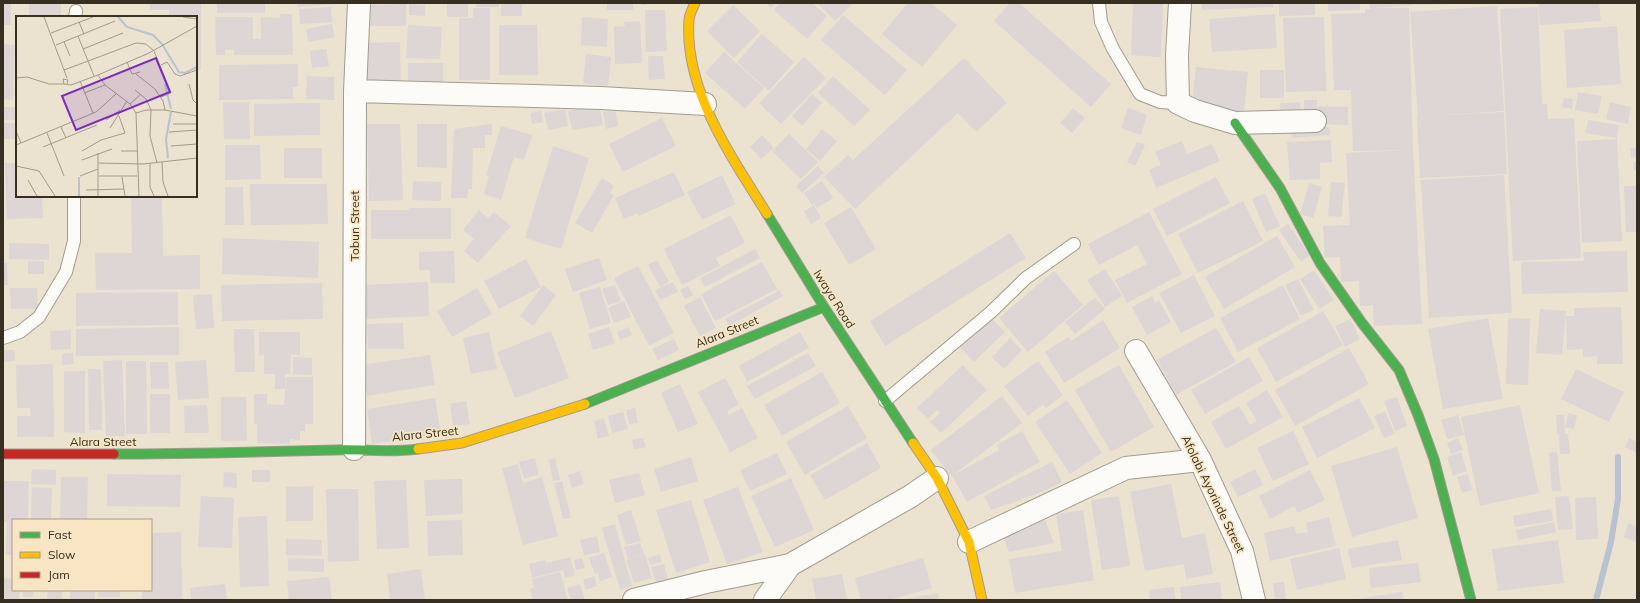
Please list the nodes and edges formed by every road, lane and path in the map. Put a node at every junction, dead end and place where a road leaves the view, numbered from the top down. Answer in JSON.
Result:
{"nodes":[{"id":1,"x":359,"y":3,"type":"edge"},
{"id":2,"x":695,"y":3,"type":"edge"},
{"id":3,"x":1099,"y":3,"type":"edge"},
{"id":4,"x":1180,"y":3,"type":"edge"},
{"id":5,"x":355,"y":92,"type":"junction"},
{"id":6,"x":1178,"y":103,"type":"junction"},
{"id":7,"x":705,"y":104,"type":"junction"},
{"id":8,"x":1315,"y":121,"type":"dead end"},
{"id":9,"x":1235,"y":123,"type":"junction"},
{"id":10,"x":74,"y":197,"type":"edge"},
{"id":11,"x":1074,"y":244,"type":"dead end"},
{"id":12,"x":824,"y":307,"type":"junction"},
{"id":13,"x":3,"y":338,"type":"edge"},
{"id":14,"x":1136,"y":351,"type":"dead end"},
{"id":15,"x":884,"y":401,"type":"junction"},
{"id":16,"x":354,"y":449,"type":"junction"},
{"id":17,"x":3,"y":454,"type":"edge"},
{"id":18,"x":1200,"y":460,"type":"junction"},
{"id":19,"x":937,"y":478,"type":"junction"},
{"id":20,"x":970,"y":542,"type":"junction"},
{"id":21,"x":790,"y":565,"type":"junction"},
{"id":22,"x":634,"y":600,"type":"edge"},
{"id":23,"x":765,"y":600,"type":"edge"},
{"id":24,"x":982,"y":600,"type":"edge"},
{"id":25,"x":1254,"y":600,"type":"edge"},
{"id":26,"x":1471,"y":600,"type":"edge"}],
"edges":[{"from":1,"to":5,"type":"street","name":"Tobun Street"},
{"from":2,"to":7,"type":"street","name":"Iwaya Road"},
{"from":3,"to":6,"type":"lane"},
{"from":4,"to":6,"type":"street"},
{"from":5,"to":7,"type":"street"},
{"from":5,"to":16,"type":"street","name":"Tobun Street"},
{"from":6,"to":9,"type":"street"},
{"from":7,"to":12,"type":"street","name":"Iwaya Road"},
{"from":8,"to":9,"type":"street"},
{"from":9,"to":26,"type":"street"},
{"from":10,"to":13,"type":"lane"},
{"from":11,"to":15,"type":"lane"},
{"from":12,"to":15,"type":"street","name":"Iwaya Road"},
{"from":12,"to":16,"type":"street","name":"Alara Street"},
{"from":14,"to":18,"type":"street","name":"Afolabi Ayorinde Street"},
{"from":15,"to":19,"type":"street","name":"Iwaya Road"},
{"from":16,"to":17,"type":"street","name":"Alara Street"},
{"from":18,"to":20,"type":"street"},
{"from":18,"to":25,"type":"street","name":"Afolabi Ayorinde Street"},
{"from":19,"to":20,"type":"street","name":"Iwaya Road"},
{"from":19,"to":21,"type":"street"},
{"from":20,"to":24,"type":"street","name":"Iwaya Road"},
{"from":21,"to":22,"type":"street"},
{"from":21,"to":23,"type":"street"}]}
